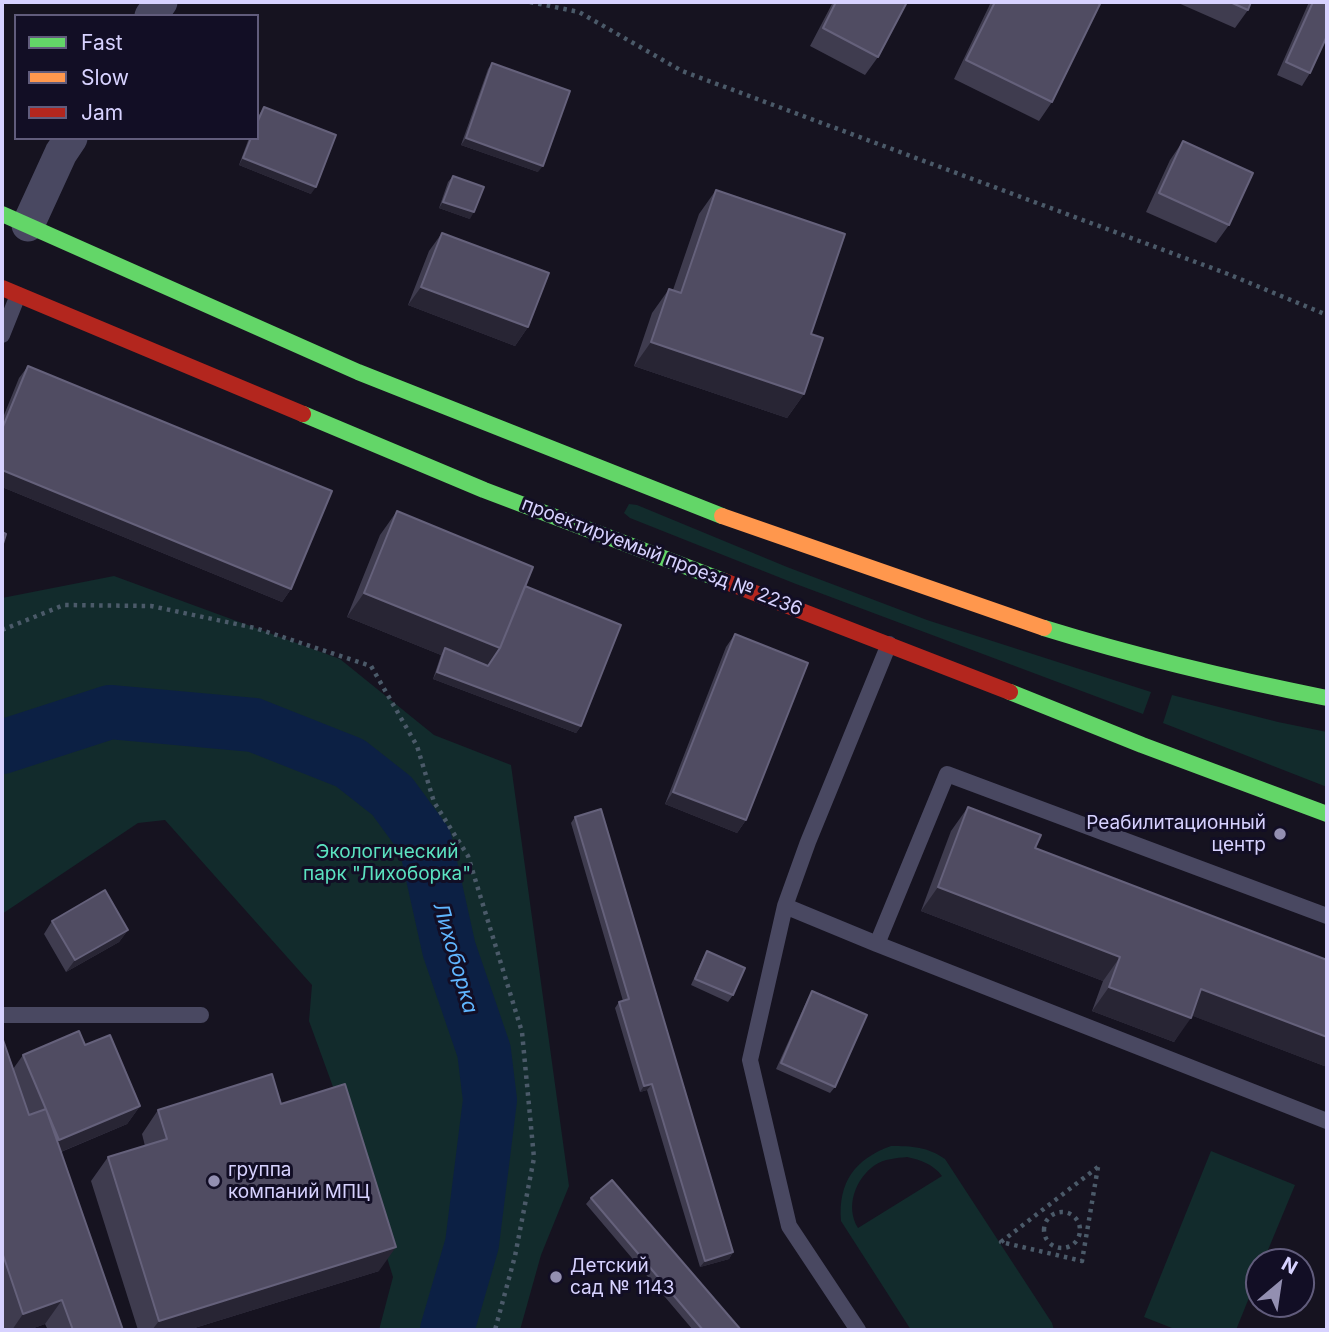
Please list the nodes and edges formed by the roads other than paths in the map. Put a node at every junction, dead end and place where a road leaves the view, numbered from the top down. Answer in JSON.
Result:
{"nodes":[{"id":1,"x":70,"y":140,"type":"edge"},
{"id":2,"x":15,"y":219,"type":"edge"},
{"id":3,"x":2,"y":288,"type":"edge"},
{"id":4,"x":18,"y":295,"type":"junction"},
{"id":5,"x":2,"y":335,"type":"edge"},
{"id":6,"x":889,"y":644,"type":"junction"},
{"id":7,"x":1327,"y":698,"type":"edge"},
{"id":8,"x":1327,"y":814,"type":"edge"},
{"id":9,"x":785,"y":906,"type":"junction"},
{"id":10,"x":1327,"y":916,"type":"edge"},
{"id":11,"x":877,"y":944,"type":"junction"},
{"id":12,"x":2,"y":1015,"type":"edge"},
{"id":13,"x":201,"y":1015,"type":"dead end"},
{"id":14,"x":1327,"y":1121,"type":"edge"},
{"id":15,"x":858,"y":1330,"type":"edge"}],
"edges":[{"from":1,"to":2,"type":"street"},
{"from":2,"to":7,"type":"main road"},
{"from":3,"to":4,"type":"main road","name":"проектируемый проезд № 2236"},
{"from":4,"to":5,"type":"lane"},
{"from":4,"to":6,"type":"main road","name":"проектируемый проезд № 2236"},
{"from":6,"to":8,"type":"main road","name":"проектируемый проезд № 2236"},
{"from":6,"to":9,"type":"lane"},
{"from":9,"to":11,"type":"lane"},
{"from":9,"to":15,"type":"lane"},
{"from":10,"to":11,"type":"lane"},
{"from":11,"to":14,"type":"lane"},
{"from":12,"to":13,"type":"lane"}]}
